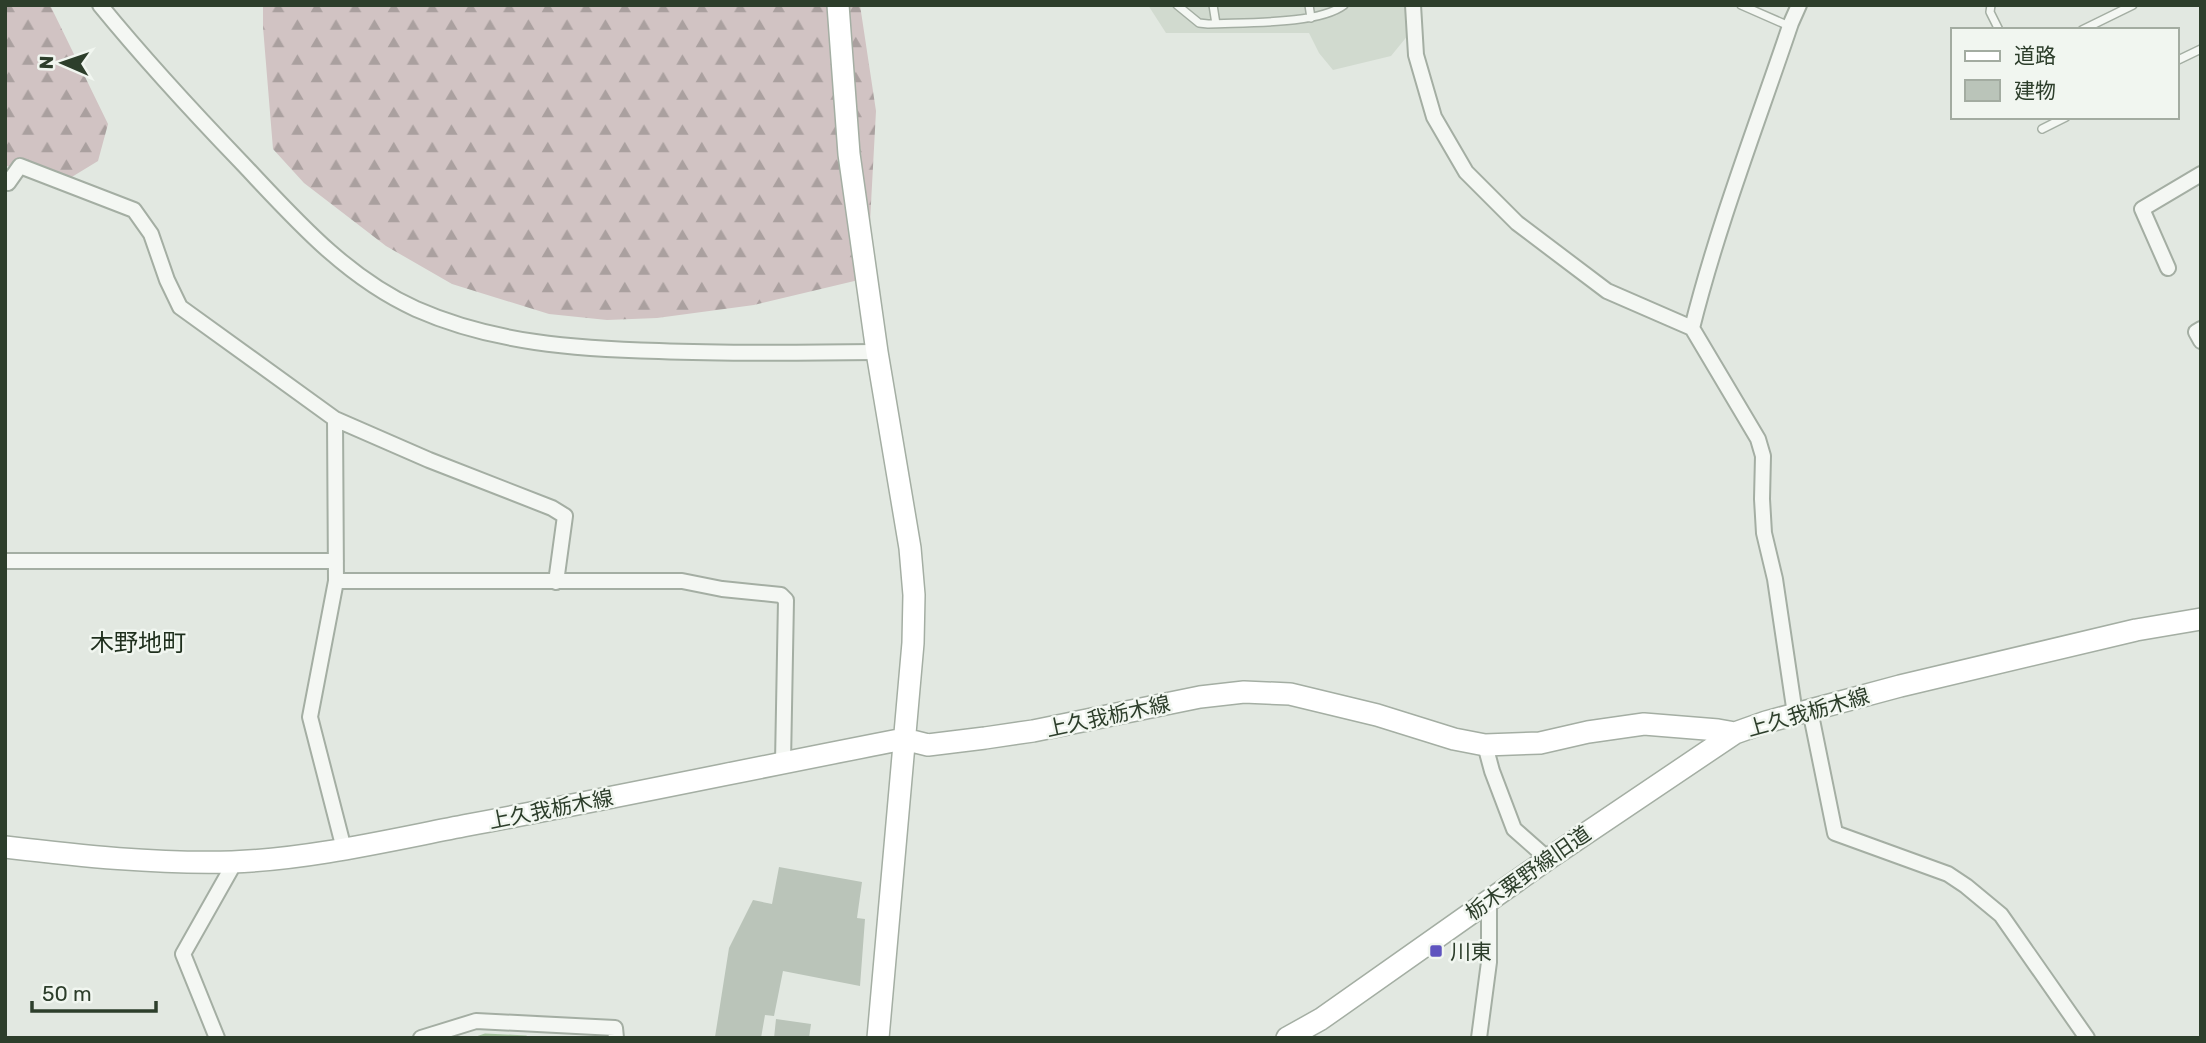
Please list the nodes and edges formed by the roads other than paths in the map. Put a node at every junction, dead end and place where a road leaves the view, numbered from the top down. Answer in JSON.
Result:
{"nodes":[{"id":1,"x":100,"y":5,"type":"edge"},
{"id":2,"x":838,"y":5,"type":"edge"},
{"id":3,"x":1177,"y":5,"type":"edge"},
{"id":4,"x":1213,"y":5,"type":"edge"},
{"id":5,"x":1309,"y":5,"type":"edge"},
{"id":6,"x":1344,"y":5,"type":"edge"},
{"id":7,"x":1413,"y":5,"type":"edge"},
{"id":8,"x":1741,"y":5,"type":"edge"},
{"id":9,"x":1799,"y":5,"type":"edge"},
{"id":10,"x":1991,"y":5,"type":"edge"},
{"id":11,"x":2133,"y":5,"type":"edge"},
{"id":12,"x":1311,"y":18,"type":"junction"},
{"id":13,"x":1216,"y":24,"type":"junction"},
{"id":14,"x":1790,"y":26,"type":"junction"},
{"id":15,"x":1998,"y":28,"type":"edge"},
{"id":16,"x":2086,"y":28,"type":"edge"},
{"id":17,"x":2201,"y":49,"type":"edge"},
{"id":18,"x":2178,"y":60,"type":"edge"},
{"id":19,"x":2062,"y":119,"type":"edge"},
{"id":20,"x":2042,"y":129,"type":"dead end"},
{"id":21,"x":2201,"y":174,"type":"edge"},
{"id":22,"x":5,"y":181,"type":"edge"},
{"id":23,"x":2168,"y":268,"type":"dead end"},
{"id":24,"x":1692,"y":328,"type":"junction"},
{"id":25,"x":2201,"y":329,"type":"edge"},
{"id":26,"x":2201,"y":341,"type":"edge"},
{"id":27,"x":877,"y":352,"type":"junction"},
{"id":28,"x":335,"y":419,"type":"junction"},
{"id":29,"x":5,"y":561,"type":"edge"},
{"id":30,"x":336,"y":561,"type":"junction"},
{"id":31,"x":335,"y":581,"type":"junction"},
{"id":32,"x":556,"y":582,"type":"junction"},
{"id":33,"x":2201,"y":619,"type":"edge"},
{"id":34,"x":1802,"y":712,"type":"junction"},
{"id":35,"x":1735,"y":733,"type":"junction"},
{"id":36,"x":905,"y":739,"type":"junction"},
{"id":37,"x":1485,"y":745,"type":"junction"},
{"id":38,"x":783,"y":762,"type":"junction"},
{"id":39,"x":5,"y":847,"type":"edge"},
{"id":40,"x":344,"y":849,"type":"junction"},
{"id":41,"x":1548,"y":859,"type":"junction"},
{"id":42,"x":235,"y":862,"type":"junction"},
{"id":43,"x":1489,"y":900,"type":"junction"},
{"id":44,"x":217,"y":1038,"type":"edge"},
{"id":45,"x":421,"y":1038,"type":"edge"},
{"id":46,"x":616,"y":1038,"type":"edge"},
{"id":47,"x":878,"y":1038,"type":"edge"},
{"id":48,"x":1287,"y":1038,"type":"edge"},
{"id":49,"x":1479,"y":1038,"type":"edge"},
{"id":50,"x":2087,"y":1038,"type":"edge"}],
"edges":[{"from":1,"to":27,"type":"street"},
{"from":2,"to":27,"type":"main road"},
{"from":3,"to":13,"type":"lane"},
{"from":4,"to":13,"type":"lane"},
{"from":5,"to":12,"type":"lane"},
{"from":6,"to":12,"type":"lane"},
{"from":7,"to":24,"type":"street"},
{"from":8,"to":14,"type":"lane"},
{"from":9,"to":14,"type":"street"},
{"from":10,"to":15,"type":"lane"},
{"from":11,"to":16,"type":"lane"},
{"from":12,"to":13,"type":"lane"},
{"from":14,"to":24,"type":"street"},
{"from":17,"to":18,"type":"lane"},
{"from":19,"to":20,"type":"lane"},
{"from":21,"to":23,"type":"street"},
{"from":22,"to":28,"type":"street"},
{"from":24,"to":34,"type":"street"},
{"from":25,"to":26,"type":"street"},
{"from":27,"to":36,"type":"main road"},
{"from":28,"to":30,"type":"street"},
{"from":28,"to":32,"type":"street"},
{"from":29,"to":30,"type":"street"},
{"from":30,"to":31,"type":"street"},
{"from":31,"to":32,"type":"street"},
{"from":31,"to":40,"type":"street"},
{"from":32,"to":38,"type":"street"},
{"from":33,"to":34,"type":"main road","name":"上久我栃木線"},
{"from":34,"to":35,"type":"main road","name":"上久我栃木線"},
{"from":34,"to":50,"type":"street"},
{"from":35,"to":37,"type":"main road","name":"上久我栃木線"},
{"from":35,"to":41,"type":"main road","name":"栃木粟野線旧道"},
{"from":36,"to":37,"type":"main road","name":"上久我栃木線"},
{"from":36,"to":38,"type":"main road","name":"上久我栃木線"},
{"from":36,"to":47,"type":"main road"},
{"from":37,"to":41,"type":"street"},
{"from":38,"to":40,"type":"main road","name":"上久我栃木線"},
{"from":39,"to":42,"type":"main road","name":"上久我栃木線"},
{"from":40,"to":42,"type":"main road","name":"上久我栃木線"},
{"from":41,"to":43,"type":"main road","name":"栃木粟野線旧道"},
{"from":42,"to":44,"type":"street"},
{"from":43,"to":48,"type":"main road","name":"栃木粟野線旧道"},
{"from":43,"to":49,"type":"street"},
{"from":45,"to":46,"type":"street"}]}
